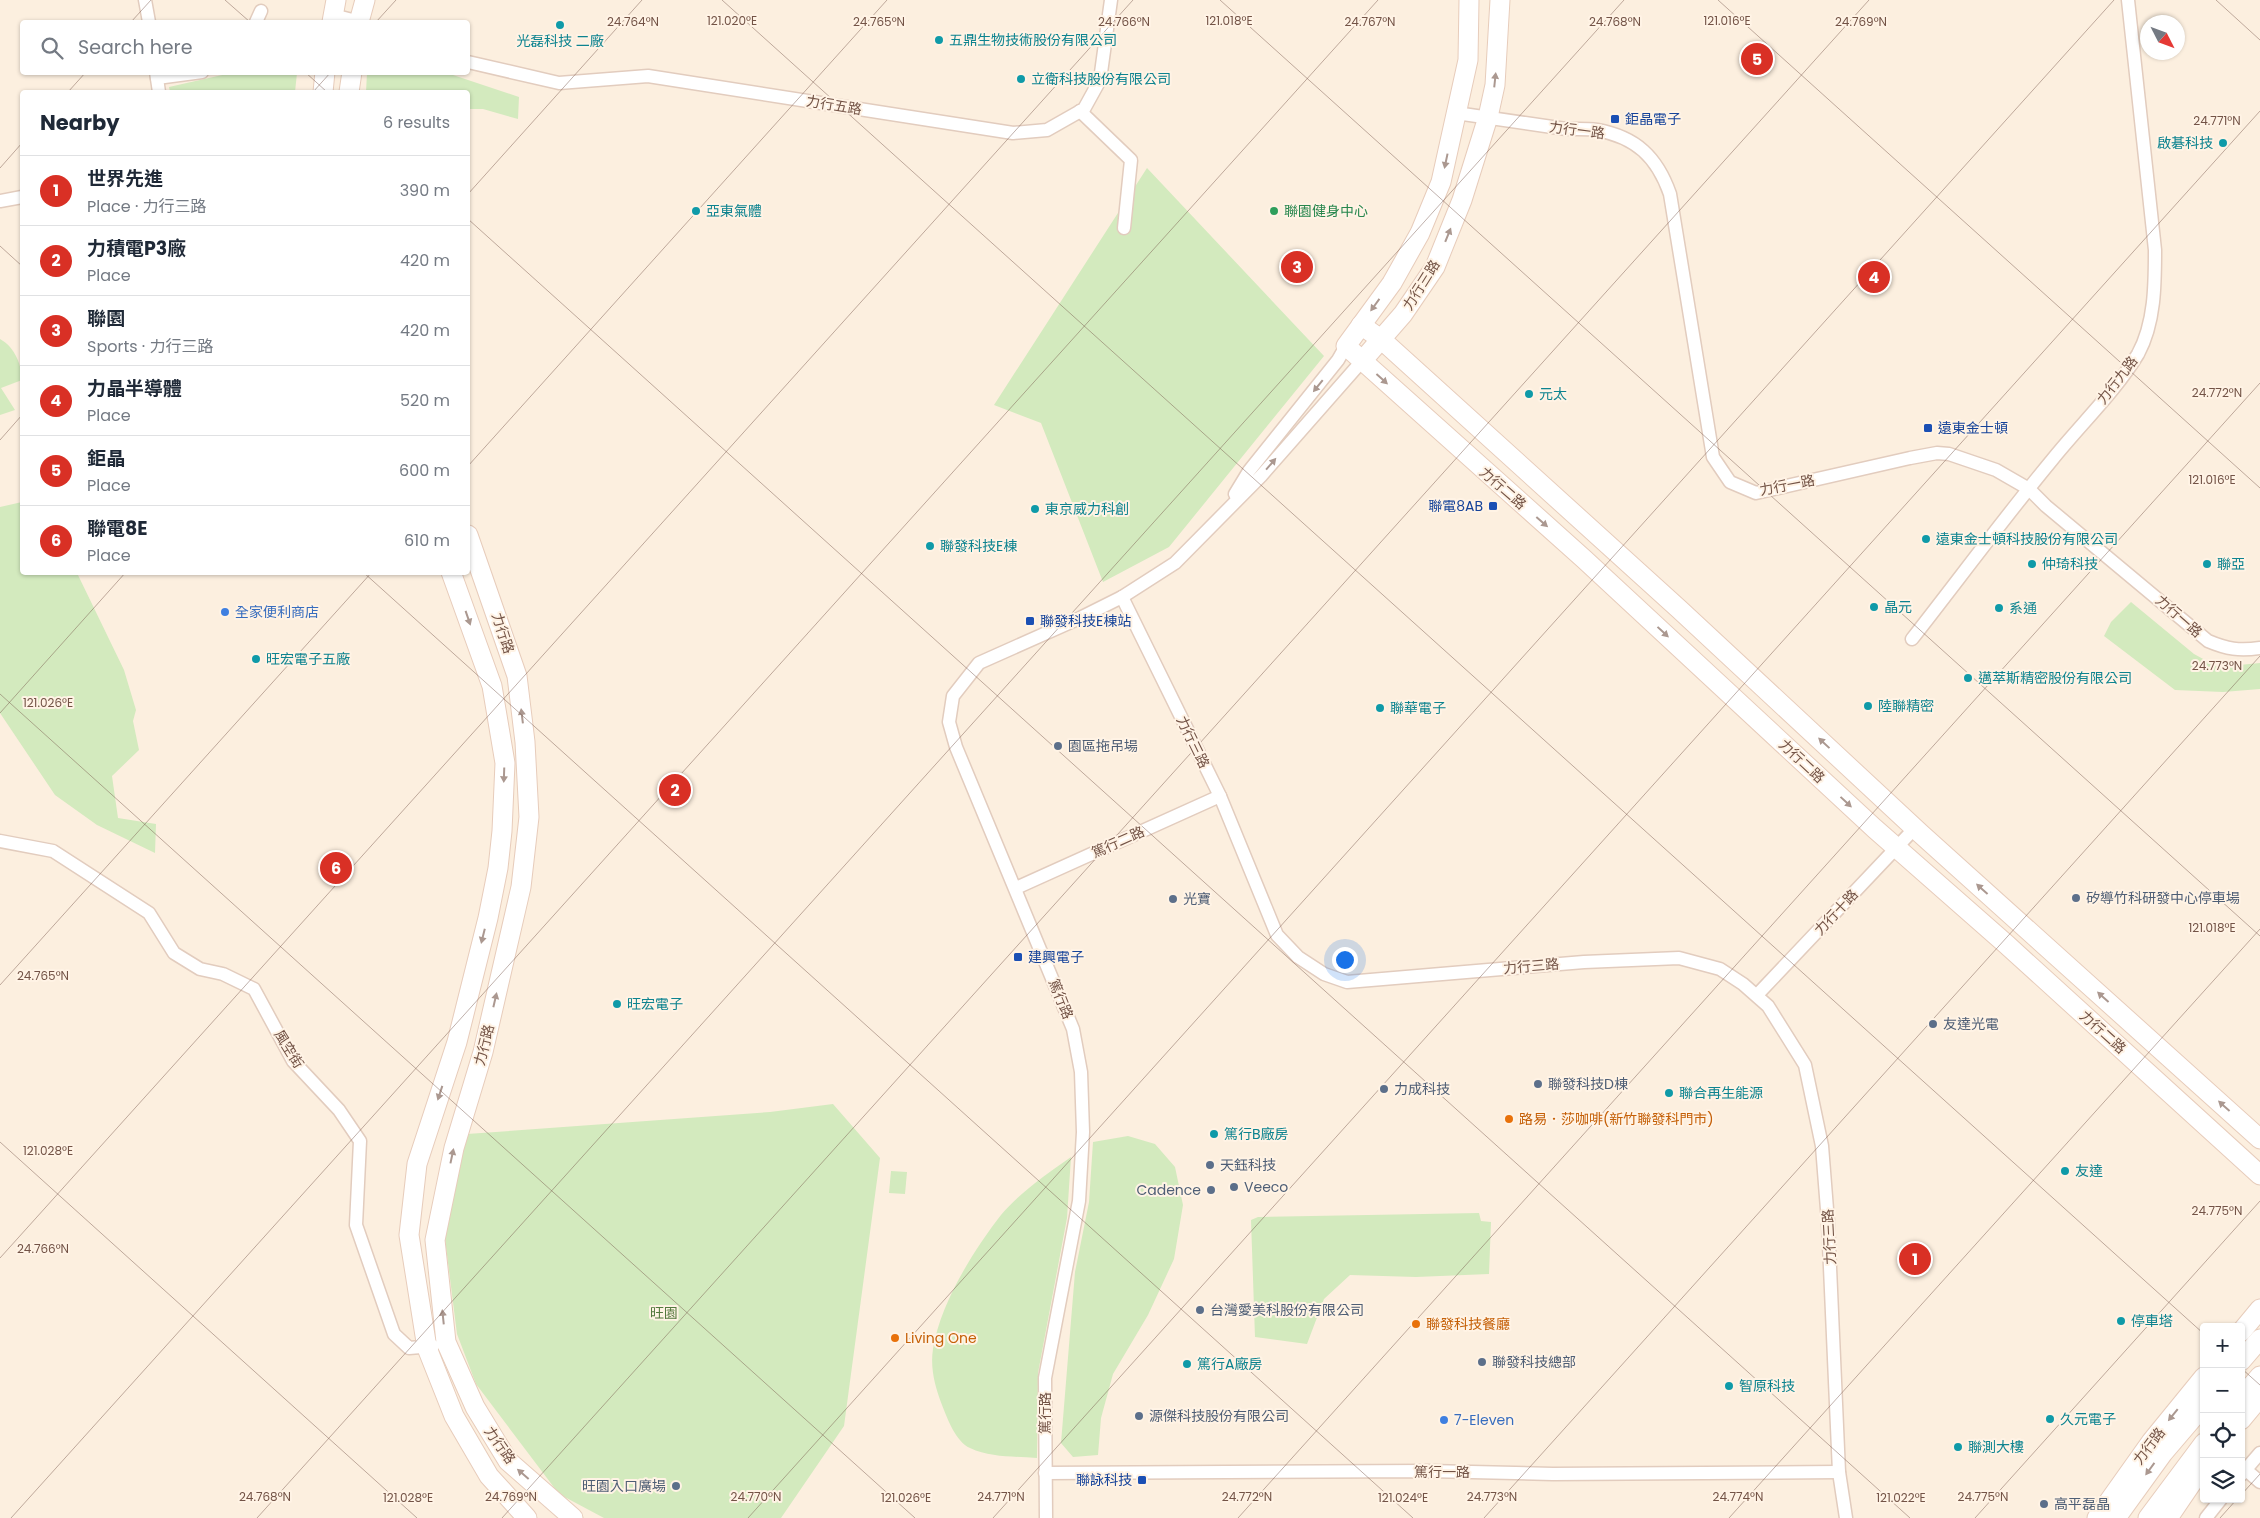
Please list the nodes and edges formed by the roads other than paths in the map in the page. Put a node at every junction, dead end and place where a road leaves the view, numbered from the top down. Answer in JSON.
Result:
{"nodes":[{"id":1,"x":145,"y":0,"type":"edge"},
{"id":2,"x":365,"y":0,"type":"edge"},
{"id":3,"x":1112,"y":0,"type":"edge"},
{"id":4,"x":1469,"y":0,"type":"edge"},
{"id":5,"x":1500,"y":0,"type":"edge"},
{"id":6,"x":2128,"y":0,"type":"edge"},
{"id":7,"x":334,"y":12,"type":"edge"},
{"id":8,"x":148,"y":20,"type":"edge"},
{"id":9,"x":354,"y":20,"type":"edge"},
{"id":10,"x":360,"y":20,"type":"edge"},
{"id":11,"x":470,"y":62,"type":"edge"},
{"id":12,"x":157,"y":75,"type":"edge"},
{"id":13,"x":326,"y":75,"type":"edge"},
{"id":14,"x":352,"y":75,"type":"edge"},
{"id":15,"x":159,"y":90,"type":"edge"},
{"id":16,"x":323,"y":90,"type":"edge"},
{"id":17,"x":349,"y":90,"type":"edge"},
{"id":18,"x":1080,"y":111,"type":"junction"},
{"id":19,"x":1456,"y":113,"type":"junction"},
{"id":20,"x":1488,"y":117,"type":"junction"},
{"id":21,"x":20,"y":196,"type":"edge"},
{"id":22,"x":0,"y":201,"type":"edge"},
{"id":23,"x":1124,"y":228,"type":"dead end"},
{"id":24,"x":1361,"y":325,"type":"junction"},
{"id":25,"x":1382,"y":340,"type":"junction"},
{"id":26,"x":1346,"y":346,"type":"junction"},
{"id":27,"x":1362,"y":361,"type":"junction"},
{"id":28,"x":2029,"y":489,"type":"junction"},
{"id":29,"x":1225,"y":511,"type":"junction"},
{"id":30,"x":470,"y":540,"type":"edge"},
{"id":31,"x":452,"y":575,"type":"edge"},
{"id":32,"x":1122,"y":597,"type":"junction"},
{"id":33,"x":1912,"y":639,"type":"dead end"},
{"id":34,"x":2260,"y":648,"type":"edge"},
{"id":35,"x":1220,"y":796,"type":"junction"},
{"id":36,"x":1915,"y":828,"type":"junction"},
{"id":37,"x":0,"y":841,"type":"edge"},
{"id":38,"x":1896,"y":847,"type":"junction"},
{"id":39,"x":1016,"y":888,"type":"junction"},
{"id":40,"x":1757,"y":995,"type":"junction"},
{"id":41,"x":2260,"y":1139,"type":"edge"},
{"id":42,"x":2260,"y":1175,"type":"edge"},
{"id":43,"x":2260,"y":1309,"type":"edge"},
{"id":44,"x":2245,"y":1327,"type":"edge"},
{"id":45,"x":2260,"y":1339,"type":"edge"},
{"id":46,"x":446,"y":1342,"type":"junction"},
{"id":47,"x":427,"y":1348,"type":"junction"},
{"id":48,"x":2245,"y":1356,"type":"edge"},
{"id":49,"x":2260,"y":1376,"type":"edge"},
{"id":50,"x":2200,"y":1383,"type":"edge"},
{"id":51,"x":2245,"y":1393,"type":"edge"},
{"id":52,"x":2260,"y":1397,"type":"edge"},
{"id":53,"x":2200,"y":1410,"type":"edge"},
{"id":54,"x":2245,"y":1415,"type":"edge"},
{"id":55,"x":2200,"y":1448,"type":"edge"},
{"id":56,"x":2260,"y":1453,"type":"edge"},
{"id":57,"x":2245,"y":1471,"type":"edge"},
{"id":58,"x":1839,"y":1472,"type":"junction"},
{"id":59,"x":2200,"y":1472,"type":"edge"},
{"id":60,"x":1045,"y":1473,"type":"junction"},
{"id":61,"x":2245,"y":1473,"type":"edge"},
{"id":62,"x":2260,"y":1482,"type":"edge"},
{"id":63,"x":504,"y":1495,"type":"junction"},
{"id":64,"x":2218,"y":1503,"type":"edge"},
{"id":65,"x":519,"y":1518,"type":"edge"},
{"id":66,"x":527,"y":1518,"type":"edge"},
{"id":67,"x":573,"y":1518,"type":"edge"},
{"id":68,"x":1046,"y":1518,"type":"edge"},
{"id":69,"x":1846,"y":1518,"type":"edge"},
{"id":70,"x":2097,"y":1518,"type":"edge"},
{"id":71,"x":2116,"y":1518,"type":"edge"},
{"id":72,"x":2148,"y":1518,"type":"edge"},
{"id":73,"x":2168,"y":1518,"type":"edge"},
{"id":74,"x":2206,"y":1518,"type":"edge"}],
"edges":[{"from":1,"to":8,"type":"street"},
{"from":2,"to":10,"type":"street"},
{"from":3,"to":18,"type":"street","name":"力行五路"},
{"from":4,"to":19,"type":"street","name":"力行三路"},
{"from":20,"to":5,"type":"street","name":"力行三路","one_way":true},
{"from":6,"to":28,"type":"street","name":"力行九路"},
{"from":7,"to":9,"type":"street"},
{"from":11,"to":18,"type":"street","name":"力行五路"},
{"from":12,"to":15,"type":"street"},
{"from":13,"to":16,"type":"street"},
{"from":14,"to":17,"type":"street"},
{"from":18,"to":23,"type":"street"},
{"from":19,"to":20,"type":"street","name":"力行一路"},
{"from":19,"to":24,"type":"street","name":"力行三路","one_way":true},
{"from":25,"to":20,"type":"street","name":"力行三路","one_way":true},
{"from":20,"to":28,"type":"street","name":"力行一路"},
{"from":21,"to":22,"type":"street"},
{"from":24,"to":25,"type":"street","name":"力行二路"},
{"from":24,"to":26,"type":"street","name":"力行三路"},
{"from":25,"to":27,"type":"street","name":"力行三路"},
{"from":36,"to":25,"type":"street","name":"力行二路","one_way":true},
{"from":26,"to":27,"type":"street","name":"力行二路"},
{"from":26,"to":29,"type":"street","name":"力行三路","one_way":true},
{"from":29,"to":27,"type":"street","name":"力行三路","one_way":true},
{"from":27,"to":38,"type":"street","name":"力行二路","one_way":true},
{"from":28,"to":33,"type":"street","name":"力行九路"},
{"from":28,"to":34,"type":"street","name":"力行一路"},
{"from":29,"to":32,"type":"street","name":"力行三路"},
{"from":46,"to":30,"type":"street","name":"力行路","one_way":true},
{"from":31,"to":47,"type":"street","name":"力行路","one_way":true},
{"from":32,"to":35,"type":"street","name":"力行三路"},
{"from":32,"to":39,"type":"street","name":"篤行路"},
{"from":35,"to":39,"type":"street","name":"篤行二路"},
{"from":35,"to":40,"type":"street","name":"力行三路"},
{"from":36,"to":38,"type":"street","name":"力行十路"},
{"from":41,"to":36,"type":"street","name":"力行二路","one_way":true},
{"from":37,"to":47,"type":"street","name":"風空街"},
{"from":38,"to":40,"type":"street","name":"力行十路"},
{"from":38,"to":42,"type":"street","name":"力行二路"},
{"from":39,"to":60,"type":"street","name":"篤行路"},
{"from":40,"to":58,"type":"street","name":"力行三路"},
{"from":43,"to":44,"type":"street"},
{"from":45,"to":48,"type":"street"},
{"from":46,"to":47,"type":"street","name":"風空街"},
{"from":67,"to":46,"type":"street","name":"力行路","one_way":true},
{"from":47,"to":63,"type":"street","name":"力行路"},
{"from":49,"to":51,"type":"street"},
{"from":50,"to":70,"type":"street","name":"力行路","one_way":true},
{"from":52,"to":54,"type":"street"},
{"from":53,"to":71,"type":"street","name":"力行路","one_way":true},
{"from":55,"to":72,"type":"street"},
{"from":56,"to":57,"type":"street"},
{"from":58,"to":60,"type":"street","name":"篤行一路"},
{"from":58,"to":69,"type":"street","name":"力行三路"},
{"from":59,"to":73,"type":"street"},
{"from":60,"to":68,"type":"street","name":"篤行路"},
{"from":61,"to":62,"type":"street"},
{"from":63,"to":65,"type":"street"},
{"from":63,"to":66,"type":"street","name":"力行路"},
{"from":64,"to":74,"type":"street"}]}
